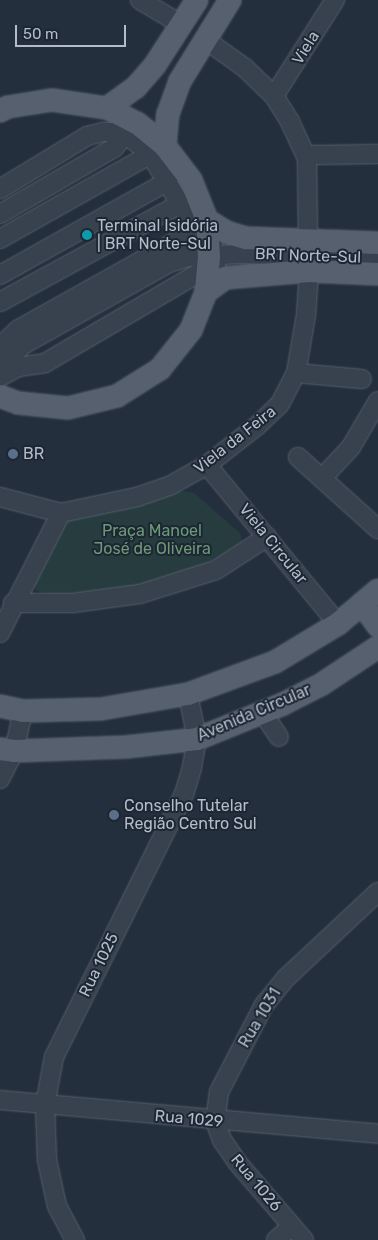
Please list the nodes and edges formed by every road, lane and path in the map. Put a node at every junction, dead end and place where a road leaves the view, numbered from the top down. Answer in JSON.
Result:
{"nodes":[{"id":1,"x":140,"y":0,"type":"edge"},
{"id":2,"x":197,"y":0,"type":"edge"},
{"id":3,"x":230,"y":0,"type":"edge"},
{"id":4,"x":335,"y":0,"type":"edge"},
{"id":5,"x":182,"y":25,"type":"junction"},
{"id":6,"x":206,"y":40,"type":"junction"},
{"id":7,"x":274,"y":96,"type":"junction"},
{"id":8,"x":108,"y":108,"type":"junction"},
{"id":9,"x":0,"y":111,"type":"edge"},
{"id":10,"x":116,"y":140,"type":"junction"},
{"id":11,"x":157,"y":151,"type":"junction"},
{"id":12,"x":378,"y":154,"type":"edge"},
{"id":13,"x":306,"y":158,"type":"junction"},
{"id":14,"x":168,"y":181,"type":"junction"},
{"id":15,"x":0,"y":189,"type":"edge"},
{"id":16,"x":180,"y":204,"type":"junction"},
{"id":17,"x":0,"y":214,"type":"edge"},
{"id":18,"x":0,"y":239,"type":"edge"},
{"id":19,"x":308,"y":240,"type":"junction"},
{"id":20,"x":207,"y":243,"type":"junction"},
{"id":21,"x":378,"y":243,"type":"edge"},
{"id":22,"x":238,"y":254,"type":"junction"},
{"id":23,"x":378,"y":258,"type":"edge"},
{"id":24,"x":309,"y":271,"type":"junction"},
{"id":25,"x":378,"y":274,"type":"edge"},
{"id":26,"x":0,"y":275,"type":"edge"},
{"id":27,"x":206,"y":292,"type":"junction"},
{"id":28,"x":0,"y":302,"type":"edge"},
{"id":29,"x":5,"y":344,"type":"edge"},
{"id":30,"x":45,"y":364,"type":"junction"},
{"id":31,"x":0,"y":368,"type":"edge"},
{"id":32,"x":296,"y":373,"type":"junction"},
{"id":33,"x":0,"y":378,"type":"edge"},
{"id":34,"x":362,"y":379,"type":"dead end"},
{"id":35,"x":378,"y":401,"type":"edge"},
{"id":36,"x":6,"y":405,"type":"edge"},
{"id":37,"x":298,"y":457,"type":"dead end"},
{"id":38,"x":207,"y":465,"type":"junction"},
{"id":39,"x":323,"y":478,"type":"junction"},
{"id":40,"x":0,"y":497,"type":"edge"},
{"id":41,"x":61,"y":514,"type":"junction"},
{"id":42,"x":378,"y":529,"type":"edge"},
{"id":43,"x":267,"y":537,"type":"junction"},
{"id":44,"x":370,"y":597,"type":"edge"},
{"id":45,"x":13,"y":603,"type":"junction"},
{"id":46,"x":338,"y":624,"type":"junction"},
{"id":47,"x":378,"y":626,"type":"edge"},
{"id":48,"x":0,"y":632,"type":"edge"},
{"id":49,"x":378,"y":647,"type":"edge"},
{"id":50,"x":188,"y":694,"type":"junction"},
{"id":51,"x":0,"y":706,"type":"edge"},
{"id":52,"x":23,"y":711,"type":"junction"},
{"id":53,"x":262,"y":712,"type":"junction"},
{"id":54,"x":279,"y":737,"type":"dead end"},
{"id":55,"x":197,"y":739,"type":"junction"},
{"id":56,"x":7,"y":750,"type":"edge"},
{"id":57,"x":0,"y":779,"type":"edge"},
{"id":58,"x":378,"y":892,"type":"edge"},
{"id":59,"x":0,"y":1100,"type":"edge"},
{"id":60,"x":44,"y":1105,"type":"junction"},
{"id":61,"x":215,"y":1121,"type":"junction"},
{"id":62,"x":378,"y":1134,"type":"edge"},
{"id":63,"x":292,"y":1226,"type":"junction"},
{"id":64,"x":75,"y":1240,"type":"edge"},
{"id":65,"x":276,"y":1240,"type":"edge"},
{"id":66,"x":304,"y":1240,"type":"edge"}],
"edges":[{"from":1,"to":5,"type":"street"},
{"from":2,"to":5,"type":"main road"},
{"from":3,"to":6,"type":"main road"},
{"from":4,"to":7,"type":"street","name":"Viela"},
{"from":5,"to":8,"type":"main road"},
{"from":6,"to":7,"type":"street"},
{"from":6,"to":11,"type":"main road"},
{"from":7,"to":13,"type":"street"},
{"from":8,"to":9,"type":"main road"},
{"from":8,"to":11,"type":"main road"},
{"from":10,"to":11,"type":"street"},
{"from":10,"to":15,"type":"street"},
{"from":10,"to":17,"type":"street"},
{"from":11,"to":14,"type":"street"},
{"from":11,"to":18,"type":"street"},
{"from":11,"to":20,"type":"main road"},
{"from":12,"to":13,"type":"street"},
{"from":13,"to":19,"type":"street"},
{"from":14,"to":16,"type":"street"},
{"from":14,"to":26,"type":"street"},
{"from":16,"to":20,"type":"street"},
{"from":16,"to":28,"type":"street"},
{"from":19,"to":20,"type":"main road"},
{"from":19,"to":21,"type":"main road"},
{"from":20,"to":22,"type":"street"},
{"from":20,"to":22,"type":"street"},
{"from":20,"to":27,"type":"main road"},
{"from":20,"to":29,"type":"street"},
{"from":20,"to":29,"type":"street"},
{"from":20,"to":30,"type":"street"},
{"from":22,"to":23,"type":"street","name":"BRT Norte-Sul"},
{"from":24,"to":25,"type":"main road"},
{"from":24,"to":27,"type":"main road"},
{"from":24,"to":32,"type":"street","name":"Viela da Feira"},
{"from":27,"to":36,"type":"main road"},
{"from":29,"to":30,"type":"street"},
{"from":29,"to":31,"type":"street"},
{"from":30,"to":33,"type":"street"},
{"from":32,"to":34,"type":"street"},
{"from":32,"to":38,"type":"street","name":"Viela da Feira"},
{"from":35,"to":39,"type":"street"},
{"from":37,"to":39,"type":"street"},
{"from":38,"to":41,"type":"street","name":"Viela da Feira"},
{"from":38,"to":43,"type":"street","name":"Viela Circular"},
{"from":39,"to":42,"type":"street"},
{"from":40,"to":41,"type":"street","name":"Viela da Feira"},
{"from":41,"to":45,"type":"street"},
{"from":43,"to":45,"type":"street"},
{"from":43,"to":46,"type":"street","name":"Viela Circular"},
{"from":44,"to":46,"type":"main road"},
{"from":44,"to":47,"type":"main road"},
{"from":45,"to":48,"type":"street"},
{"from":46,"to":50,"type":"main road"},
{"from":49,"to":53,"type":"main road","name":"Avenida Circular"},
{"from":50,"to":52,"type":"main road"},
{"from":50,"to":55,"type":"street","name":"Rua 1025"},
{"from":51,"to":52,"type":"main road"},
{"from":52,"to":56,"type":"street"},
{"from":53,"to":54,"type":"street"},
{"from":53,"to":55,"type":"main road","name":"Avenida Circular"},
{"from":55,"to":56,"type":"main road","name":"Avenida Circular"},
{"from":55,"to":60,"type":"street","name":"Rua 1025"},
{"from":56,"to":57,"type":"street"},
{"from":58,"to":61,"type":"street","name":"Rua 1031"},
{"from":59,"to":60,"type":"street","name":"Rua 1029"},
{"from":60,"to":61,"type":"street","name":"Rua 1029"},
{"from":60,"to":64,"type":"street","name":"Rua 1025"},
{"from":61,"to":62,"type":"street","name":"Rua 1029"},
{"from":61,"to":63,"type":"street","name":"Rua 1026"},
{"from":63,"to":65,"type":"street"},
{"from":63,"to":66,"type":"street","name":"Rua 1026"}]}
